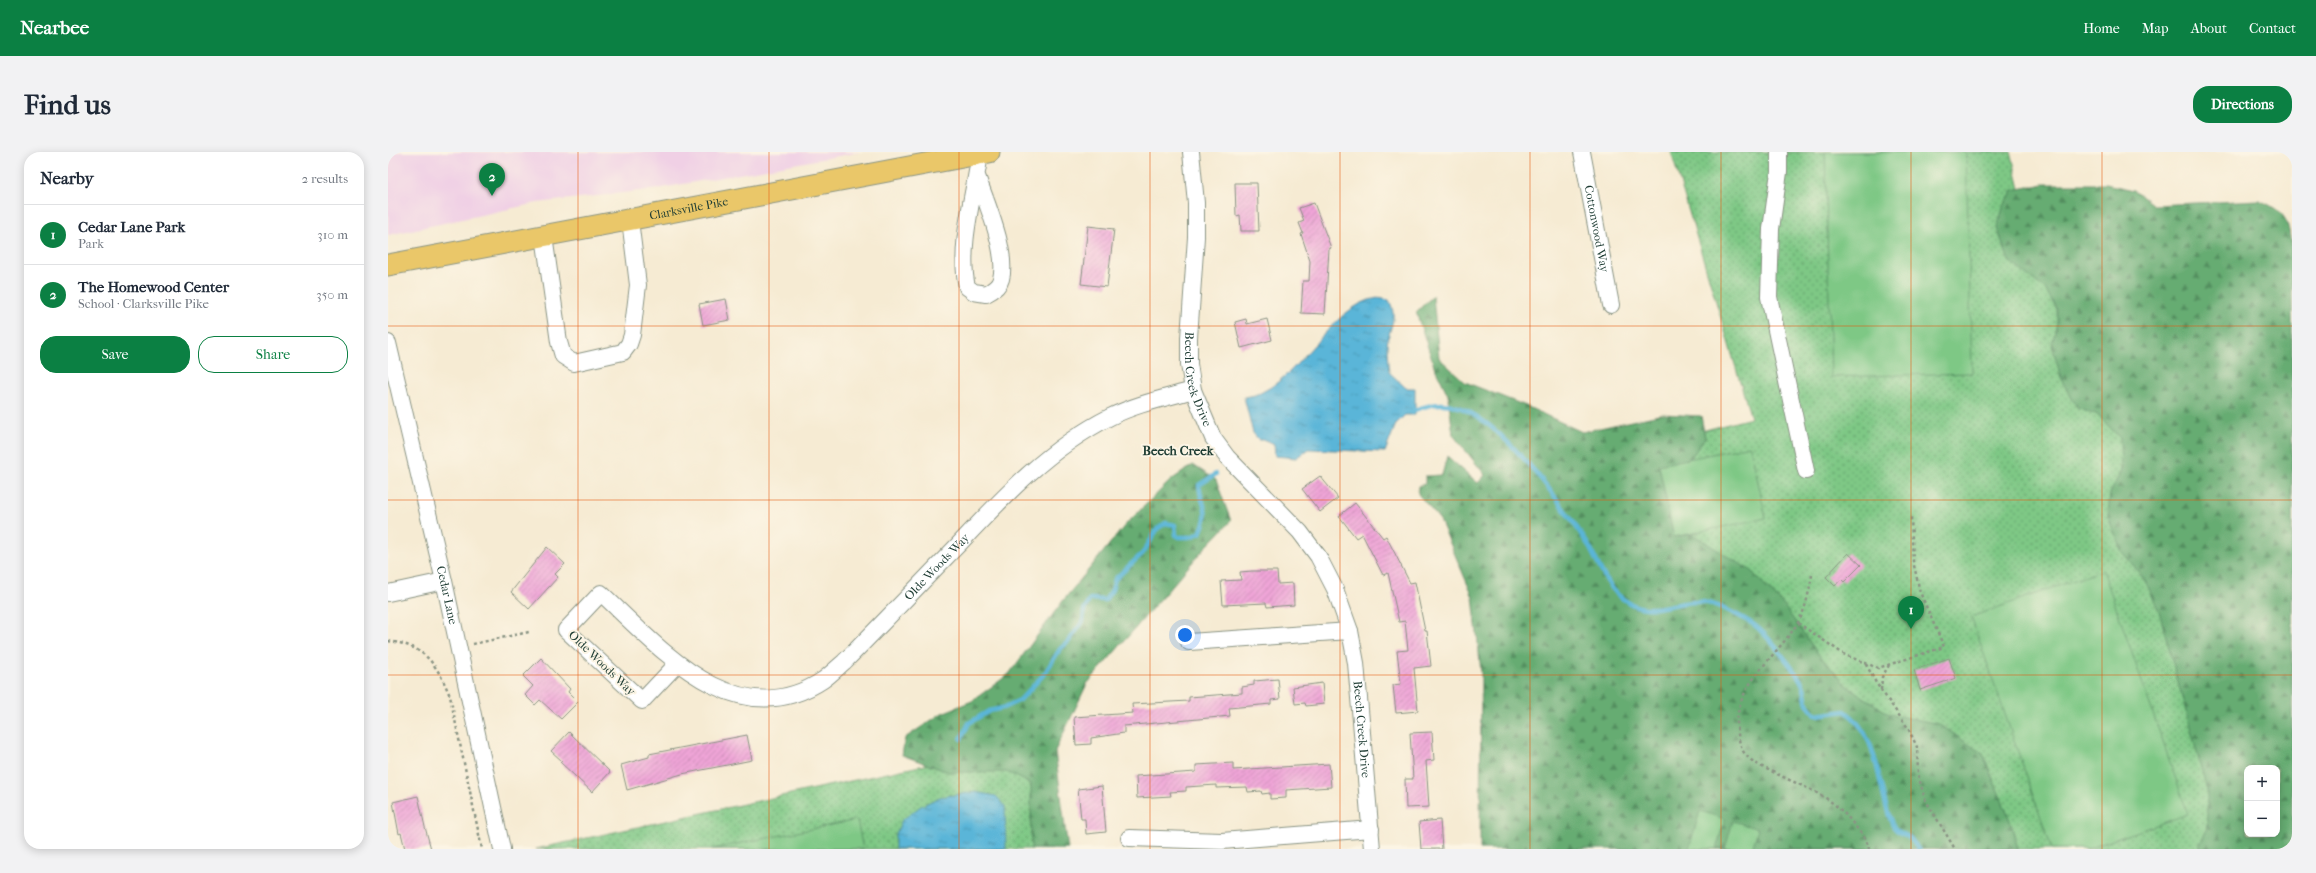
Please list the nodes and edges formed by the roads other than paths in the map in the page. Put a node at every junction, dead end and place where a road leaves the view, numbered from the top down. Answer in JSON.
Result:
{"nodes":[{"id":1,"x":1190,"y":152,"type":"edge"},
{"id":2,"x":1582,"y":152,"type":"edge"},
{"id":3,"x":1779,"y":152,"type":"edge"},
{"id":4,"x":985,"y":153,"type":"edge"},
{"id":5,"x":977,"y":176,"type":"junction"},
{"id":6,"x":630,"y":220,"type":"junction"},
{"id":7,"x":544,"y":236,"type":"junction"},
{"id":8,"x":388,"y":265,"type":"edge"},
{"id":9,"x":1611,"y":305,"type":"dead end"},
{"id":10,"x":388,"y":343,"type":"edge"},
{"id":11,"x":1193,"y":390,"type":"junction"},
{"id":12,"x":1806,"y":471,"type":"dead end"},
{"id":13,"x":444,"y":581,"type":"junction"},
{"id":14,"x":388,"y":593,"type":"edge"},
{"id":15,"x":1350,"y":631,"type":"junction"},
{"id":16,"x":1189,"y":642,"type":"dead end"},
{"id":17,"x":677,"y":664,"type":"junction"},
{"id":18,"x":1371,"y":829,"type":"junction"},
{"id":19,"x":1130,"y":838,"type":"dead end"},
{"id":20,"x":502,"y":849,"type":"edge"},
{"id":21,"x":1372,"y":849,"type":"edge"}],
"edges":[{"from":1,"to":11,"type":"street","name":"Beech Creek Drive"},
{"from":2,"to":9,"type":"street","name":"Cottonwood Way"},
{"from":3,"to":12,"type":"street"},
{"from":4,"to":5,"type":"street"},
{"from":4,"to":6,"type":"main road","name":"Clarksville Pike"},
{"from":5,"to":5,"type":"street"},
{"from":6,"to":7,"type":"main road","name":"Clarksville Pike"},
{"from":6,"to":7,"type":"street"},
{"from":7,"to":8,"type":"main road","name":"Clarksville Pike"},
{"from":10,"to":13,"type":"street","name":"Cedar Lane"},
{"from":11,"to":15,"type":"street","name":"Beech Creek Drive"},
{"from":11,"to":17,"type":"street","name":"Olde Woods Way"},
{"from":13,"to":14,"type":"street"},
{"from":13,"to":20,"type":"street","name":"Cedar Lane"},
{"from":15,"to":16,"type":"street"},
{"from":15,"to":18,"type":"street","name":"Beech Creek Drive"},
{"from":17,"to":17,"type":"street","name":"Olde Woods Way"},
{"from":18,"to":19,"type":"street"},
{"from":18,"to":21,"type":"street","name":"Beech Creek Drive"}]}
